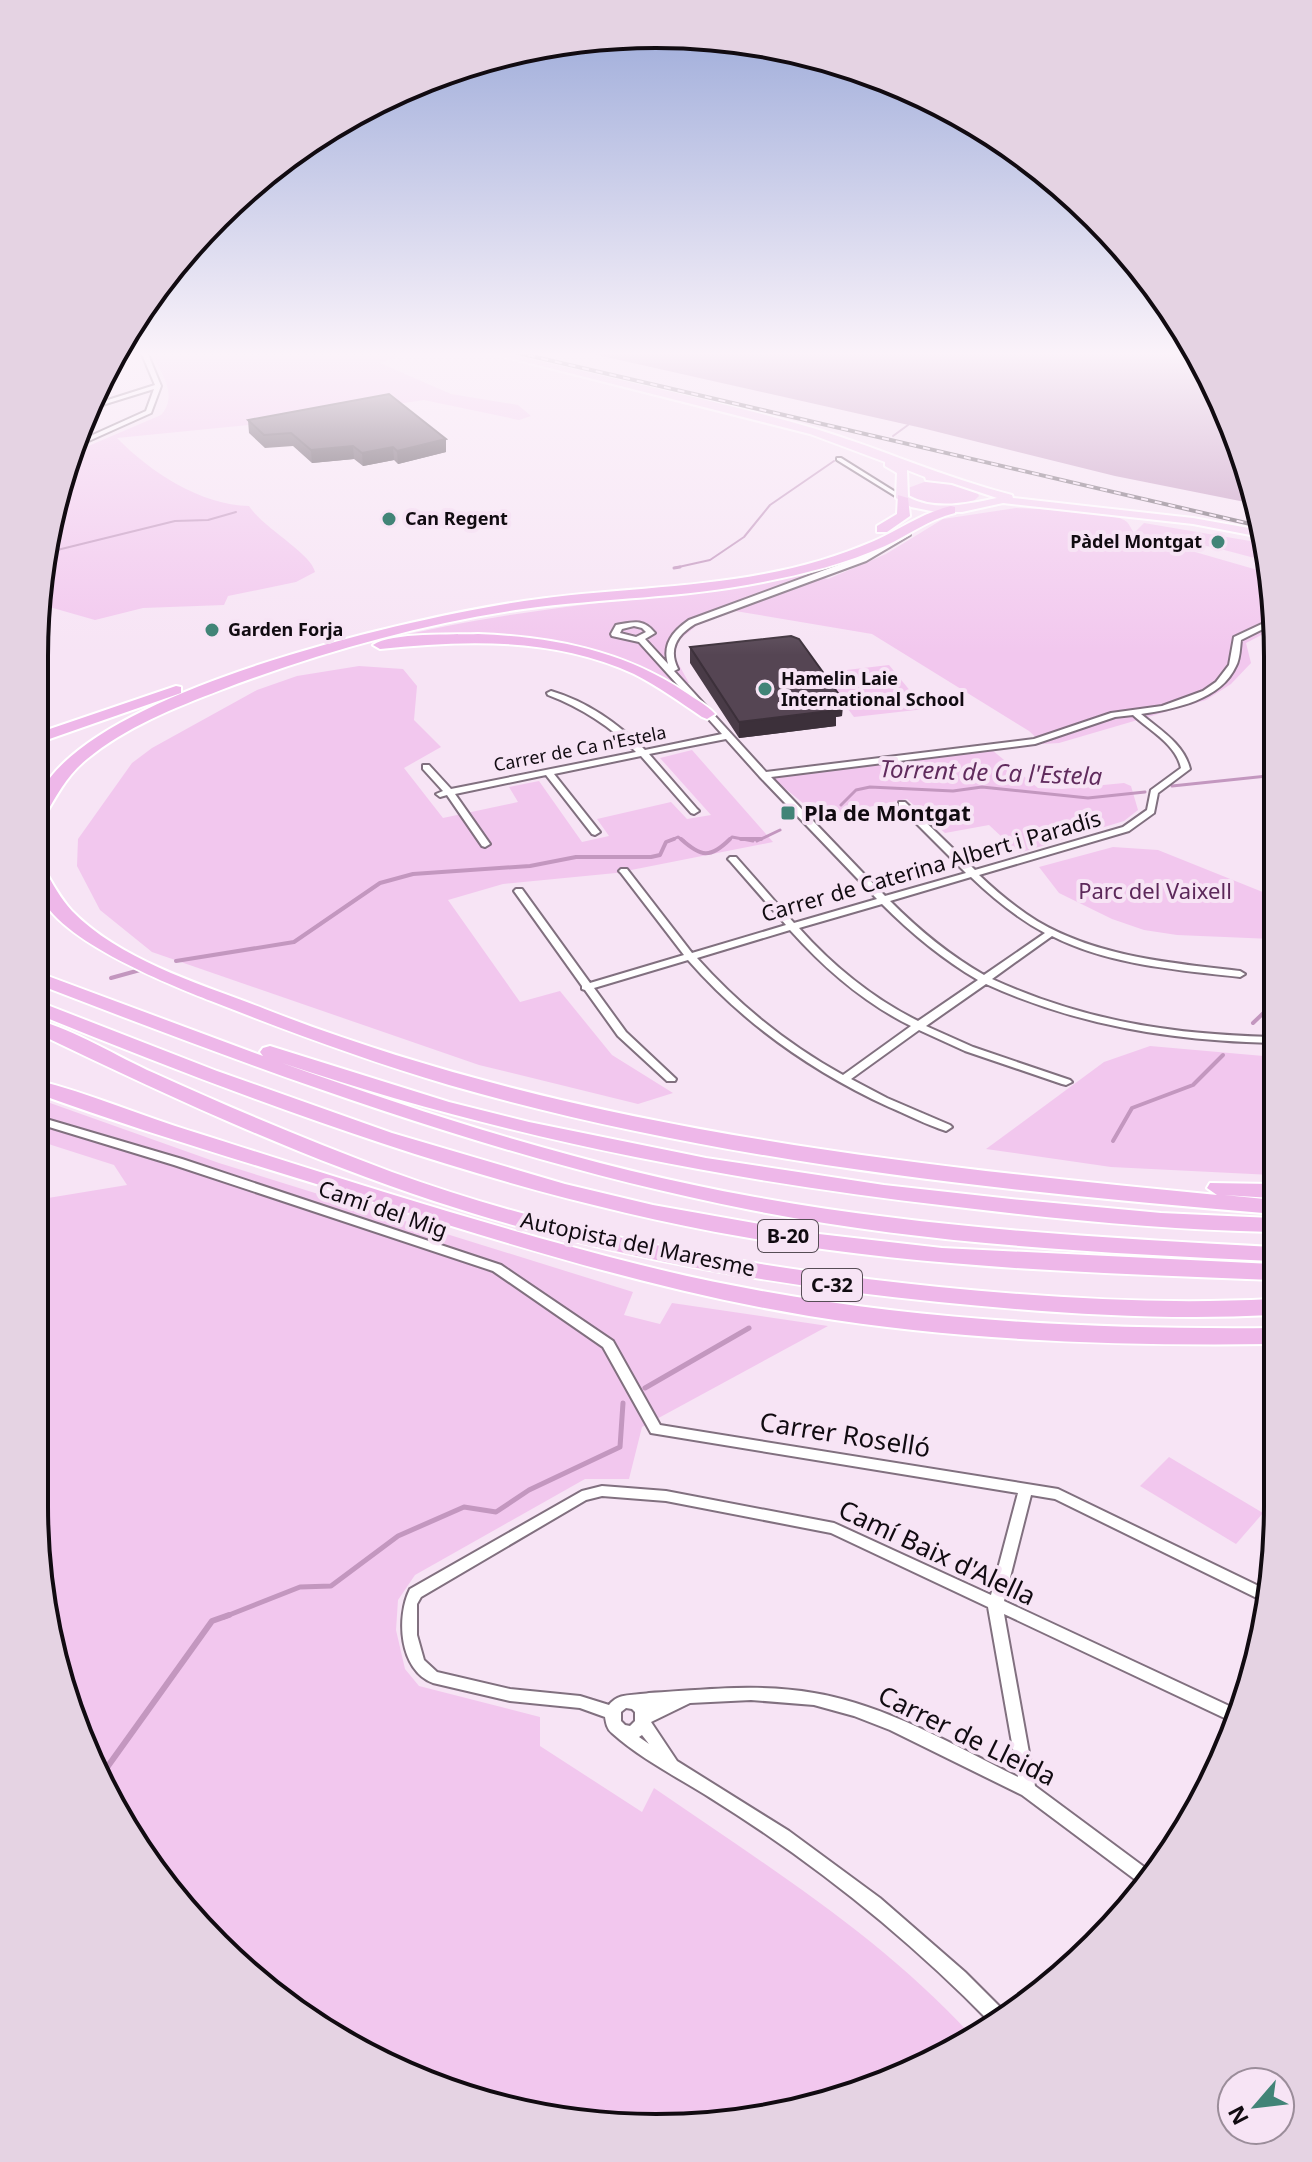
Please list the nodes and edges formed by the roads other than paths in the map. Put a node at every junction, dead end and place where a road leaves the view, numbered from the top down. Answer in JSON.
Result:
{"nodes":[{"id":1,"x":866,"y":453,"type":"edge"},
{"id":2,"x":873,"y":453,"type":"edge"},
{"id":3,"x":839,"y":459,"type":"dead end"},
{"id":4,"x":939,"y":478,"type":"junction"},
{"id":5,"x":902,"y":491,"type":"junction"},
{"id":6,"x":985,"y":498,"type":"junction"},
{"id":7,"x":951,"y":510,"type":"junction"},
{"id":8,"x":919,"y":522,"type":"junction"},
{"id":9,"x":1251,"y":532,"type":"edge"},
{"id":10,"x":1263,"y":626,"type":"edge"},
{"id":11,"x":641,"y":639,"type":"dead end"},
{"id":12,"x":266,"y":668,"type":"junction"},
{"id":13,"x":685,"y":687,"type":"junction"},
{"id":14,"x":551,"y":693,"type":"dead end"},
{"id":15,"x":1136,"y":713,"type":"junction"},
{"id":16,"x":707,"y":714,"type":"junction"},
{"id":17,"x":48,"y":735,"type":"edge"},
{"id":18,"x":727,"y":736,"type":"junction"},
{"id":19,"x":643,"y":753,"type":"junction"},
{"id":20,"x":426,"y":767,"type":"dead end"},
{"id":21,"x":548,"y":772,"type":"junction"},
{"id":22,"x":763,"y":775,"type":"junction"},
{"id":23,"x":444,"y":793,"type":"junction"},
{"id":24,"x":48,"y":796,"type":"edge"},
{"id":25,"x":902,"y":804,"type":"dead end"},
{"id":26,"x":694,"y":811,"type":"dead end"},
{"id":27,"x":595,"y":832,"type":"dead end"},
{"id":28,"x":485,"y":844,"type":"dead end"},
{"id":29,"x":733,"y":859,"type":"dead end"},
{"id":30,"x":624,"y":871,"type":"dead end"},
{"id":31,"x":973,"y":874,"type":"junction"},
{"id":32,"x":519,"y":891,"type":"dead end"},
{"id":33,"x":48,"y":893,"type":"edge"},
{"id":34,"x":883,"y":900,"type":"junction"},
{"id":35,"x":792,"y":926,"type":"junction"},
{"id":36,"x":1052,"y":932,"type":"junction"},
{"id":37,"x":690,"y":956,"type":"junction"},
{"id":38,"x":48,"y":971,"type":"edge"},
{"id":39,"x":1240,"y":974,"type":"dead end"},
{"id":40,"x":986,"y":980,"type":"junction"},
{"id":41,"x":48,"y":982,"type":"edge"},
{"id":42,"x":586,"y":987,"type":"junction"},
{"id":43,"x":48,"y":1011,"type":"edge"},
{"id":44,"x":919,"y":1027,"type":"junction"},
{"id":45,"x":48,"y":1031,"type":"edge"},
{"id":46,"x":1264,"y":1040,"type":"edge"},
{"id":47,"x":671,"y":1079,"type":"dead end"},
{"id":48,"x":842,"y":1080,"type":"junction"},
{"id":49,"x":1066,"y":1082,"type":"dead end"},
{"id":50,"x":48,"y":1090,"type":"edge"},
{"id":51,"x":48,"y":1123,"type":"edge"},
{"id":52,"x":946,"y":1127,"type":"dead end"},
{"id":53,"x":862,"y":1160,"type":"junction"},
{"id":54,"x":402,"y":1183,"type":"junction"},
{"id":55,"x":1264,"y":1190,"type":"edge"},
{"id":56,"x":1264,"y":1206,"type":"edge"},
{"id":57,"x":1264,"y":1225,"type":"edge"},
{"id":58,"x":545,"y":1248,"type":"junction"},
{"id":59,"x":1264,"y":1254,"type":"edge"},
{"id":60,"x":1264,"y":1272,"type":"edge"},
{"id":61,"x":1264,"y":1307,"type":"edge"},
{"id":62,"x":1264,"y":1336,"type":"edge"},
{"id":63,"x":656,"y":1429,"type":"joint"},
{"id":64,"x":1026,"y":1489,"type":"junction"},
{"id":65,"x":1258,"y":1592,"type":"edge"},
{"id":66,"x":995,"y":1606,"type":"junction"},
{"id":67,"x":688,"y":1698,"type":"junction"},
{"id":68,"x":632,"y":1703,"type":"junction"},
{"id":69,"x":1228,"y":1712,"type":"edge"},
{"id":70,"x":612,"y":1713,"type":"junction"},
{"id":71,"x":644,"y":1721,"type":"junction"},
{"id":72,"x":622,"y":1731,"type":"junction"},
{"id":73,"x":674,"y":1766,"type":"junction"},
{"id":74,"x":1028,"y":1790,"type":"junction"},
{"id":75,"x":1140,"y":1874,"type":"edge"},
{"id":76,"x":994,"y":2012,"type":"edge"}],
"edges":[{"from":1,"to":5,"type":"main road"},
{"from":2,"to":4,"type":"main road"},
{"from":3,"to":5,"type":"street"},
{"from":4,"to":5,"type":"main road"},
{"from":4,"to":6,"type":"main road"},
{"from":5,"to":7,"type":"main road"},
{"from":5,"to":17,"type":"highway"},
{"from":6,"to":7,"type":"main road"},
{"from":6,"to":9,"type":"main road"},
{"from":7,"to":8,"type":"highway"},
{"from":8,"to":12,"type":"highway"},
{"from":8,"to":13,"type":"street"},
{"from":10,"to":15,"type":"street"},
{"from":11,"to":13,"type":"street"},
{"from":12,"to":16,"type":"highway"},
{"from":12,"to":24,"type":"highway"},
{"from":13,"to":16,"type":"street"},
{"from":14,"to":19,"type":"street"},
{"from":15,"to":22,"type":"street"},
{"from":15,"to":31,"type":"street","name":"Carrer de Caterina Albert i Paradís"},
{"from":16,"to":18,"type":"street"},
{"from":18,"to":19,"type":"street","name":"Carrer de Ca n'Estela"},
{"from":18,"to":22,"type":"street"},
{"from":19,"to":21,"type":"street","name":"Carrer de Ca n'Estela"},
{"from":19,"to":26,"type":"street"},
{"from":20,"to":23,"type":"street"},
{"from":21,"to":23,"type":"street","name":"Carrer de Ca n'Estela"},
{"from":21,"to":27,"type":"street"},
{"from":22,"to":34,"type":"street"},
{"from":23,"to":28,"type":"street"},
{"from":25,"to":31,"type":"street"},
{"from":29,"to":35,"type":"street"},
{"from":30,"to":37,"type":"street"},
{"from":31,"to":34,"type":"street","name":"Carrer de Caterina Albert i Paradís"},
{"from":31,"to":36,"type":"street"},
{"from":32,"to":42,"type":"street"},
{"from":33,"to":53,"type":"highway"},
{"from":34,"to":35,"type":"street","name":"Carrer de Caterina Albert i Paradís"},
{"from":34,"to":40,"type":"street"},
{"from":35,"to":37,"type":"street","name":"Carrer de Caterina Albert i Paradís"},
{"from":35,"to":44,"type":"street"},
{"from":36,"to":39,"type":"street"},
{"from":36,"to":40,"type":"street"},
{"from":37,"to":42,"type":"street","name":"Carrer de Caterina Albert i Paradís"},
{"from":37,"to":48,"type":"street"},
{"from":38,"to":57,"type":"highway"},
{"from":40,"to":44,"type":"street"},
{"from":40,"to":46,"type":"street"},
{"from":41,"to":59,"type":"highway","number":"B-20"},
{"from":42,"to":47,"type":"street"},
{"from":43,"to":60,"type":"highway","number":"B-20"},
{"from":44,"to":48,"type":"street"},
{"from":44,"to":49,"type":"street"},
{"from":45,"to":54,"type":"highway","name":"Autopista del Maresme","number":"C-32"},
{"from":48,"to":52,"type":"street"},
{"from":50,"to":58,"type":"highway"},
{"from":51,"to":63,"type":"street","name":"Camí del Mig"},
{"from":53,"to":55,"type":"highway"},
{"from":53,"to":56,"type":"highway"},
{"from":54,"to":58,"type":"highway"},
{"from":54,"to":61,"type":"highway","name":"Autopista del Maresme","number":"C-32"},
{"from":58,"to":62,"type":"highway"},
{"from":63,"to":64,"type":"street","name":"Carrer Roselló"},
{"from":64,"to":65,"type":"street","name":"Carrer Roselló"},
{"from":64,"to":66,"type":"street"},
{"from":66,"to":69,"type":"street","name":"Camí Baix d'Alella"},
{"from":66,"to":70,"type":"street","name":"Camí Baix d'Alella"},
{"from":66,"to":74,"type":"street"},
{"from":67,"to":68,"type":"street","name":"Carrer de Lleida"},
{"from":67,"to":71,"type":"street","name":"Carrer de Lleida"},
{"from":67,"to":74,"type":"street","name":"Carrer de Lleida"},
{"from":68,"to":70,"type":"street"},
{"from":68,"to":71,"type":"street"},
{"from":70,"to":72,"type":"street"},
{"from":71,"to":72,"type":"street"},
{"from":71,"to":73,"type":"street"},
{"from":72,"to":73,"type":"street"},
{"from":73,"to":76,"type":"street"},
{"from":74,"to":75,"type":"street","name":"Carrer de Lleida"}]}
